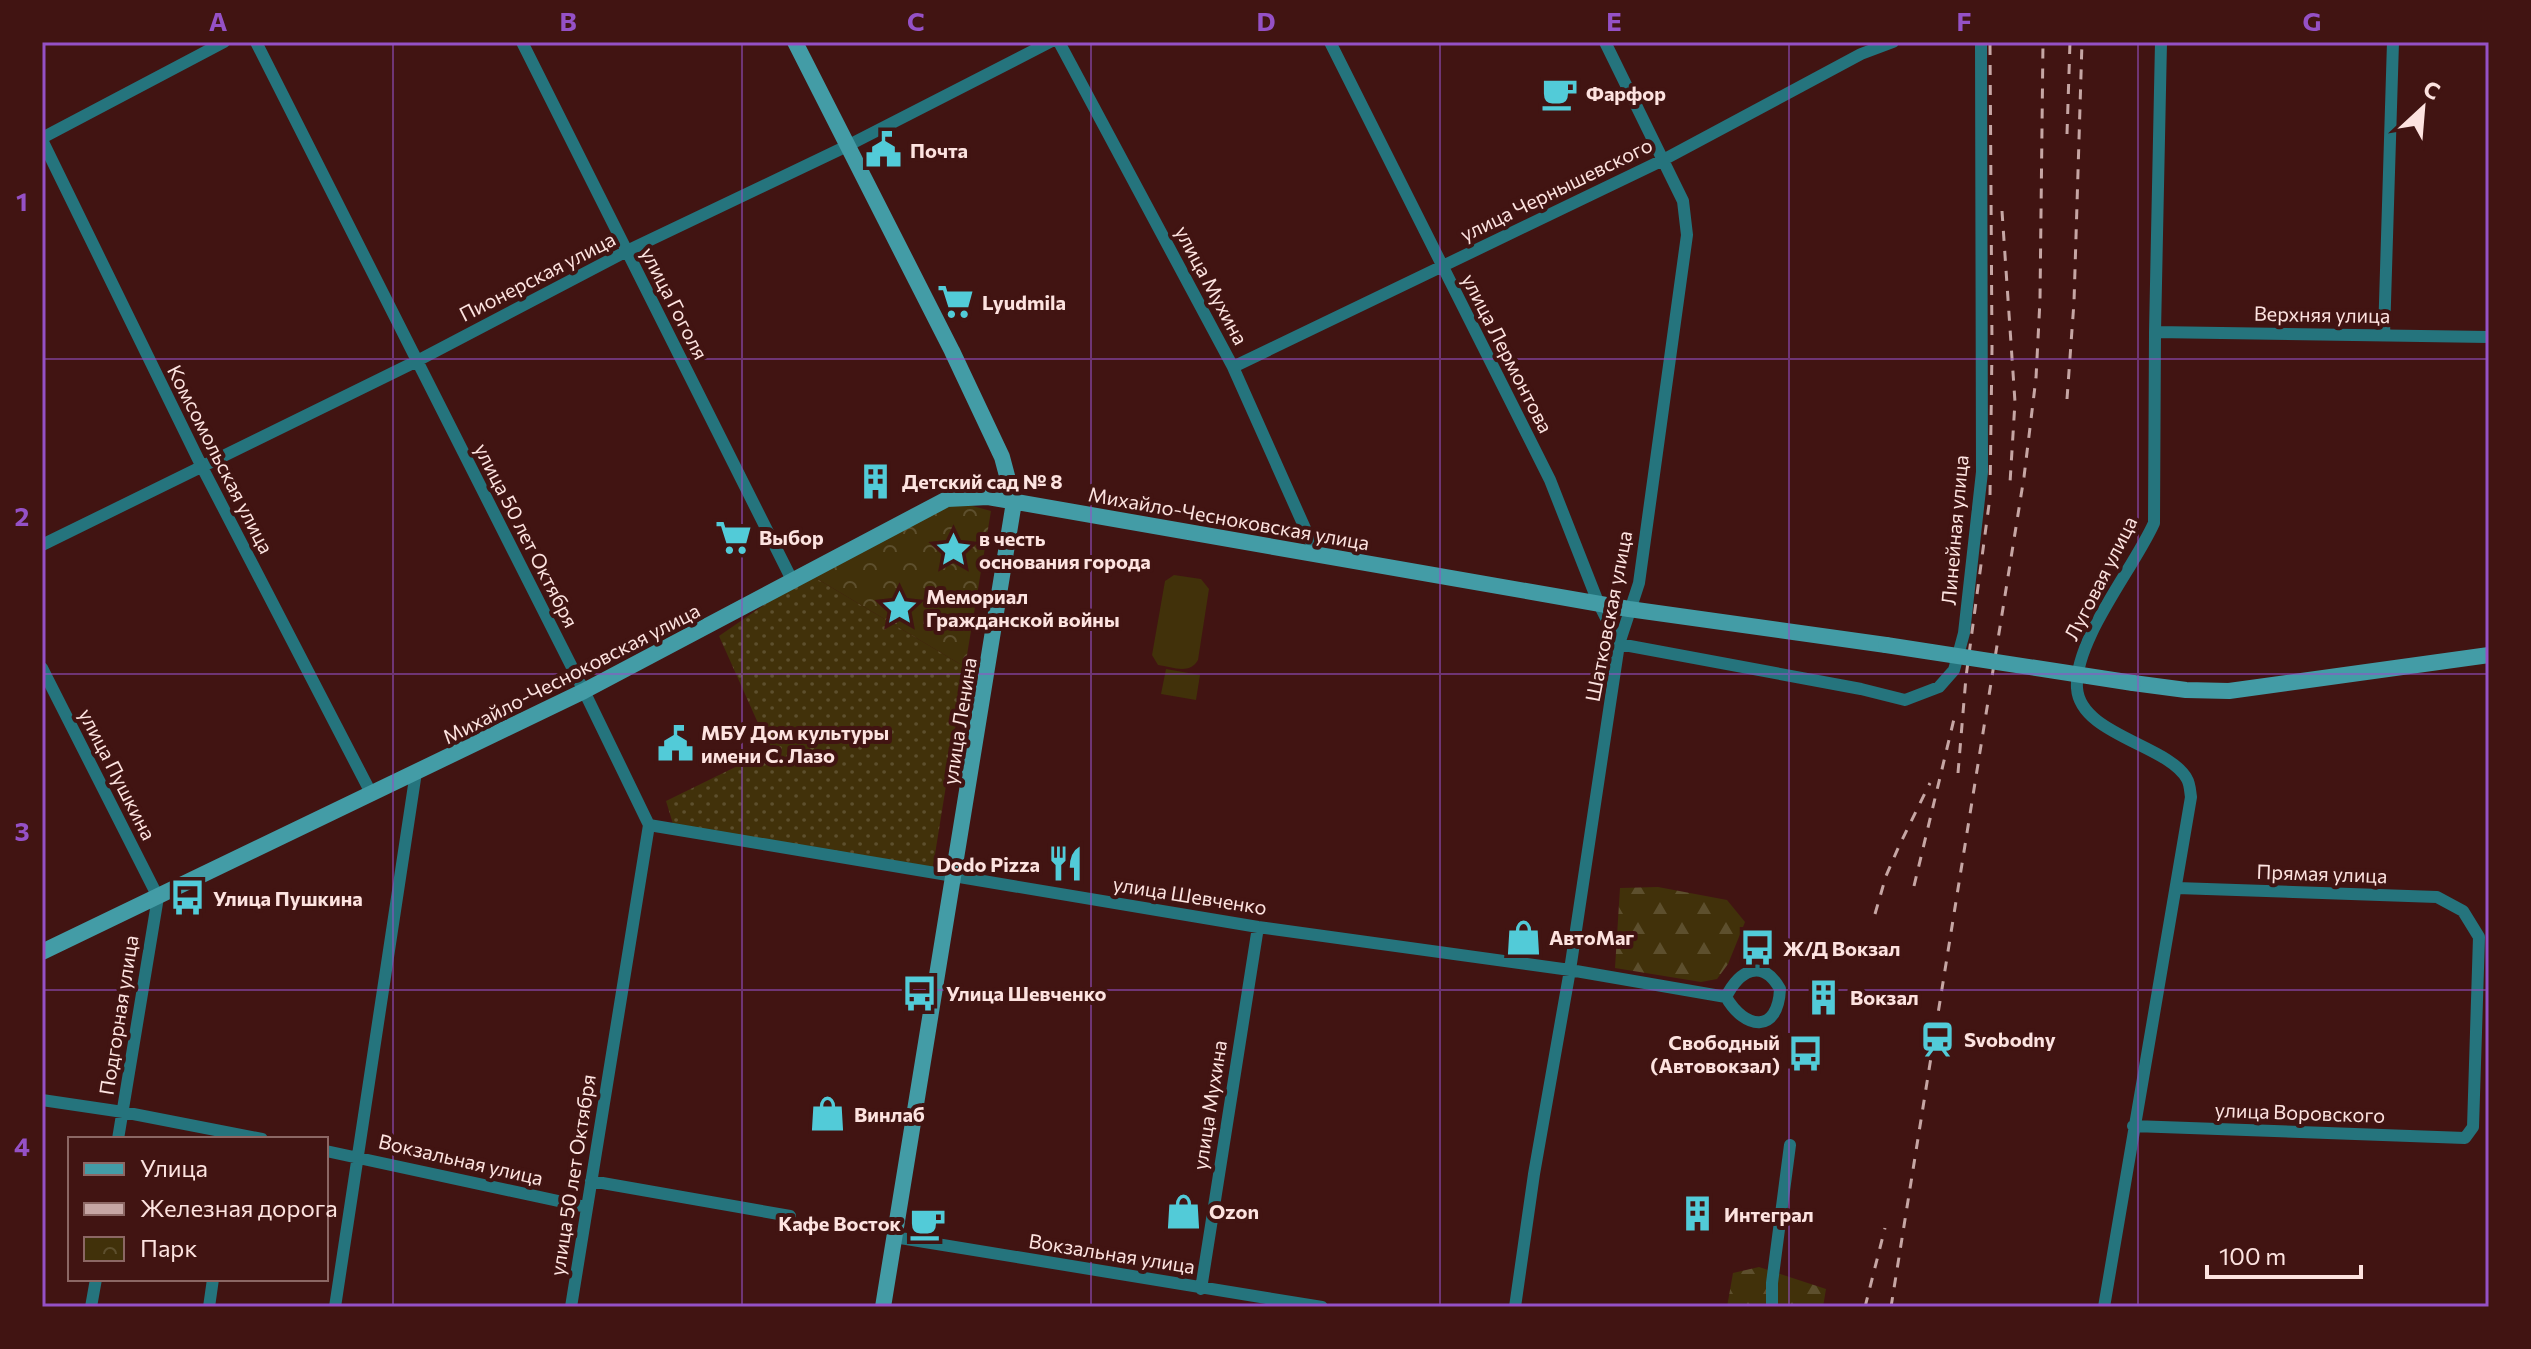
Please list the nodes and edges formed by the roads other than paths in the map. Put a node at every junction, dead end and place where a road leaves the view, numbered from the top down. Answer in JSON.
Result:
{"nodes":[{"id":1,"x":224,"y":42,"type":"edge"},
{"id":2,"x":256,"y":42,"type":"edge"},
{"id":3,"x":522,"y":42,"type":"edge"},
{"id":4,"x":795,"y":42,"type":"edge"},
{"id":5,"x":1050,"y":42,"type":"edge"},
{"id":6,"x":1059,"y":42,"type":"edge"},
{"id":7,"x":1330,"y":42,"type":"edge"},
{"id":8,"x":1605,"y":42,"type":"edge"},
{"id":9,"x":1893,"y":42,"type":"edge"},
{"id":10,"x":1981,"y":42,"type":"edge"},
{"id":11,"x":2161,"y":42,"type":"edge"},
{"id":12,"x":2393,"y":42,"type":"edge"},
{"id":13,"x":1875,"y":46,"type":"edge"},
{"id":14,"x":42,"y":139,"type":"edge"},
{"id":15,"x":847,"y":146,"type":"junction"},
{"id":16,"x":1663,"y":160,"type":"junction"},
{"id":17,"x":627,"y":251,"type":"junction"},
{"id":18,"x":1440,"y":266,"type":"junction"},
{"id":19,"x":2155,"y":332,"type":"junction"},
{"id":20,"x":2384,"y":335,"type":"junction"},
{"id":21,"x":2489,"y":337,"type":"edge"},
{"id":22,"x":417,"y":361,"type":"junction"},
{"id":23,"x":1233,"y":367,"type":"junction"},
{"id":24,"x":202,"y":467,"type":"junction"},
{"id":25,"x":1014,"y":502,"type":"junction"},
{"id":26,"x":42,"y":545,"type":"edge"},
{"id":27,"x":1316,"y":553,"type":"junction"},
{"id":28,"x":793,"y":582,"type":"junction"},
{"id":29,"x":1598,"y":602,"type":"junction"},
{"id":30,"x":1629,"y":609,"type":"junction"},
{"id":31,"x":1619,"y":644,"type":"junction"},
{"id":32,"x":2489,"y":655,"type":"edge"},
{"id":33,"x":42,"y":668,"type":"edge"},
{"id":34,"x":584,"y":691,"type":"junction"},
{"id":35,"x":416,"y":772,"type":"junction"},
{"id":36,"x":371,"y":793,"type":"junction"},
{"id":37,"x":649,"y":825,"type":"junction"},
{"id":38,"x":953,"y":877,"type":"junction"},
{"id":39,"x":2177,"y":888,"type":"junction"},
{"id":40,"x":158,"y":897,"type":"junction"},
{"id":41,"x":1258,"y":927,"type":"junction"},
{"id":42,"x":42,"y":952,"type":"edge"},
{"id":43,"x":1570,"y":970,"type":"junction"},
{"id":44,"x":1726,"y":997,"type":"junction"},
{"id":45,"x":42,"y":1100,"type":"edge"},
{"id":46,"x":123,"y":1112,"type":"junction"},
{"id":47,"x":2133,"y":1126,"type":"junction"},
{"id":48,"x":118,"y":1137,"type":"edge"},
{"id":49,"x":235,"y":1137,"type":"edge"},
{"id":50,"x":2465,"y":1138,"type":"joint"},
{"id":51,"x":1790,"y":1145,"type":"dead end"},
{"id":52,"x":328,"y":1151,"type":"edge"},
{"id":53,"x":357,"y":1156,"type":"junction"},
{"id":54,"x":591,"y":1181,"type":"junction"},
{"id":55,"x":586,"y":1207,"type":"junction"},
{"id":56,"x":790,"y":1216,"type":"dead end"},
{"id":57,"x":894,"y":1237,"type":"junction"},
{"id":58,"x":96,"y":1281,"type":"edge"},
{"id":59,"x":213,"y":1281,"type":"edge"},
{"id":60,"x":1201,"y":1289,"type":"junction"},
{"id":61,"x":91,"y":1307,"type":"edge"},
{"id":62,"x":209,"y":1307,"type":"edge"},
{"id":63,"x":335,"y":1307,"type":"edge"},
{"id":64,"x":571,"y":1307,"type":"edge"},
{"id":65,"x":883,"y":1307,"type":"edge"},
{"id":66,"x":1322,"y":1307,"type":"edge"},
{"id":67,"x":1515,"y":1307,"type":"edge"},
{"id":68,"x":1772,"y":1307,"type":"edge"},
{"id":69,"x":2104,"y":1307,"type":"edge"}],
"edges":[{"from":1,"to":14,"type":"street"},
{"from":2,"to":22,"type":"street","name":"улица 50 лет Октября"},
{"from":3,"to":17,"type":"street","name":"улица Гоголя"},
{"from":4,"to":15,"type":"main road","name":"улица Ленина"},
{"from":5,"to":15,"type":"street","name":"Пионерская улица"},
{"from":6,"to":23,"type":"street","name":"улица Мухина"},
{"from":7,"to":18,"type":"street","name":"улица Лермонтова"},
{"from":8,"to":16,"type":"street","name":"Шатковская улица"},
{"from":9,"to":13,"type":"street","name":"улица Чернышевского"},
{"from":10,"to":31,"type":"street","name":"Линейная улица"},
{"from":11,"to":19,"type":"street","name":"Луговая улица"},
{"from":12,"to":20,"type":"street"},
{"from":13,"to":16,"type":"street","name":"улица Чернышевского"},
{"from":14,"to":24,"type":"street","name":"Комсомольская улица"},
{"from":15,"to":17,"type":"street","name":"Пионерская улица"},
{"from":15,"to":25,"type":"main road","name":"улица Ленина"},
{"from":16,"to":18,"type":"street","name":"улица Чернышевского"},
{"from":16,"to":30,"type":"street","name":"Шатковская улица"},
{"from":17,"to":22,"type":"street","name":"Пионерская улица"},
{"from":17,"to":28,"type":"street","name":"улица Гоголя"},
{"from":18,"to":23,"type":"street","name":"улица Чернышевского"},
{"from":18,"to":29,"type":"street","name":"улица Лермонтова"},
{"from":19,"to":20,"type":"street","name":"Верхняя улица"},
{"from":19,"to":39,"type":"street","name":"Луговая улица"},
{"from":20,"to":21,"type":"street","name":"Верхняя улица"},
{"from":22,"to":24,"type":"street","name":"Пионерская улица"},
{"from":22,"to":34,"type":"street","name":"улица 50 лет Октября"},
{"from":23,"to":27,"type":"street","name":"улица Мухина"},
{"from":24,"to":26,"type":"street","name":"Пионерская улица"},
{"from":24,"to":36,"type":"street","name":"Комсомольская улица"},
{"from":25,"to":27,"type":"main road","name":"Михайло-Чесноковская улица"},
{"from":25,"to":28,"type":"main road","name":"Михайло-Чесноковская улица"},
{"from":25,"to":38,"type":"main road","name":"улица Ленина"},
{"from":27,"to":29,"type":"main road","name":"Михайло-Чесноковская улица"},
{"from":28,"to":34,"type":"main road","name":"Михайло-Чесноковская улица"},
{"from":29,"to":30,"type":"main road","name":"Михайло-Чесноковская улица"},
{"from":29,"to":31,"type":"street","name":"улица Лермонтова"},
{"from":30,"to":31,"type":"street","name":"Шатковская улица"},
{"from":30,"to":32,"type":"main road","name":"Михайло-Чесноковская улица","bridge":true},
{"from":31,"to":43,"type":"street","name":"Шатковская улица"},
{"from":33,"to":40,"type":"street","name":"улица Пушкина"},
{"from":34,"to":35,"type":"main road","name":"Михайло-Чесноковская улица"},
{"from":34,"to":37,"type":"street","name":"улица 50 лет Октября"},
{"from":35,"to":36,"type":"main road","name":"Михайло-Чесноковская улица"},
{"from":35,"to":53,"type":"street"},
{"from":36,"to":40,"type":"main road","name":"Михайло-Чесноковская улица"},
{"from":37,"to":38,"type":"street","name":"улица Шевченко"},
{"from":37,"to":54,"type":"street","name":"улица 50 лет Октября"},
{"from":38,"to":41,"type":"street","name":"улица Шевченко"},
{"from":38,"to":57,"type":"main road","name":"улица Ленина"},
{"from":39,"to":47,"type":"street","name":"Луговая улица"},
{"from":39,"to":50,"type":"street","name":"Прямая улица"},
{"from":40,"to":42,"type":"main road","name":"Михайло-Чесноковская улица"},
{"from":40,"to":46,"type":"street","name":"Подгорная улица"},
{"from":41,"to":43,"type":"street","name":"улица Шевченко"},
{"from":41,"to":60,"type":"street","name":"улица Мухина"},
{"from":43,"to":44,"type":"street","name":"улица Шевченко"},
{"from":43,"to":67,"type":"street","name":"Шатковская улица"},
{"from":44,"to":44,"type":"street"},
{"from":45,"to":46,"type":"street"},
{"from":46,"to":48,"type":"street","name":"Подгорная улица"},
{"from":46,"to":49,"type":"street"},
{"from":47,"to":50,"type":"street","name":"улица Воровского"},
{"from":47,"to":69,"type":"street","name":"Луговая улица"},
{"from":51,"to":68,"type":"street"},
{"from":52,"to":53,"type":"street","name":"Вокзальная улица"},
{"from":53,"to":55,"type":"street","name":"Вокзальная улица"},
{"from":53,"to":63,"type":"street"},
{"from":54,"to":55,"type":"street","name":"улица 50 лет Октября"},
{"from":54,"to":56,"type":"street"},
{"from":55,"to":64,"type":"street","name":"улица 50 лет Октября"},
{"from":57,"to":60,"type":"street","name":"Вокзальная улица"},
{"from":57,"to":65,"type":"main road","name":"улица Ленина"},
{"from":58,"to":61,"type":"street"},
{"from":59,"to":62,"type":"street"},
{"from":60,"to":66,"type":"street","name":"Вокзальная улица"}]}
